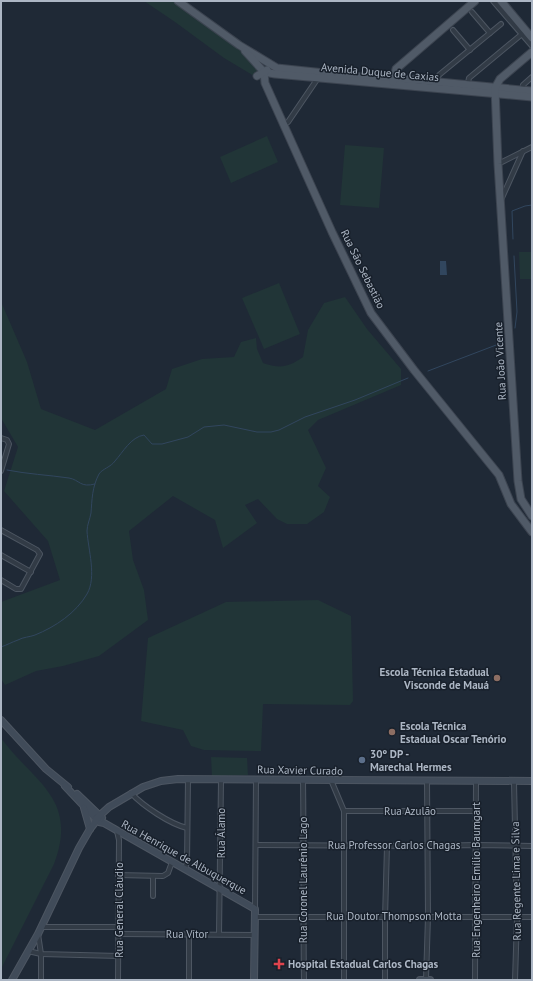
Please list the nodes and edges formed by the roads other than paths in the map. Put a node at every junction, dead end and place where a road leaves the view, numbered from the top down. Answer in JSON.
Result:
{"nodes":[{"id":1,"x":178,"y":1,"type":"edge"},
{"id":2,"x":475,"y":1,"type":"edge"},
{"id":3,"x":493,"y":1,"type":"edge"},
{"id":4,"x":501,"y":1,"type":"edge"},
{"id":5,"x":507,"y":9,"type":"junction"},
{"id":6,"x":472,"y":12,"type":"dead end"},
{"id":7,"x":501,"y":24,"type":"dead end"},
{"id":8,"x":453,"y":30,"type":"dead end"},
{"id":9,"x":490,"y":33,"type":"junction"},
{"id":10,"x":522,"y":34,"type":"junction"},
{"id":11,"x":532,"y":38,"type":"edge"},
{"id":12,"x":239,"y":45,"type":"junction"},
{"id":13,"x":532,"y":46,"type":"edge"},
{"id":14,"x":470,"y":50,"type":"junction"},
{"id":15,"x":532,"y":52,"type":"edge"},
{"id":16,"x":277,"y":68,"type":"junction"},
{"id":17,"x":264,"y":72,"type":"junction"},
{"id":18,"x":257,"y":76,"type":"dead end"},
{"id":19,"x":532,"y":77,"type":"edge"},
{"id":20,"x":318,"y":78,"type":"junction"},
{"id":21,"x":393,"y":81,"type":"junction"},
{"id":22,"x":435,"y":85,"type":"junction"},
{"id":23,"x":467,"y":88,"type":"junction"},
{"id":24,"x":522,"y":90,"type":"junction"},
{"id":25,"x":495,"y":91,"type":"junction"},
{"id":26,"x":532,"y":91,"type":"edge"},
{"id":27,"x":532,"y":97,"type":"edge"},
{"id":28,"x":288,"y":122,"type":"dead end"},
{"id":29,"x":532,"y":147,"type":"edge"},
{"id":30,"x":523,"y":151,"type":"junction"},
{"id":31,"x":498,"y":164,"type":"junction"},
{"id":32,"x":501,"y":201,"type":"junction"},
{"id":33,"x":1,"y":438,"type":"edge"},
{"id":34,"x":2,"y":462,"type":"edge"},
{"id":35,"x":1,"y":471,"type":"edge"},
{"id":36,"x":532,"y":516,"type":"edge"},
{"id":37,"x":1,"y":530,"type":"edge"},
{"id":38,"x":532,"y":532,"type":"edge"},
{"id":39,"x":1,"y":555,"type":"edge"},
{"id":40,"x":31,"y":572,"type":"junction"},
{"id":41,"x":1,"y":580,"type":"edge"},
{"id":42,"x":1,"y":720,"type":"edge"},
{"id":43,"x":188,"y":779,"type":"junction"},
{"id":44,"x":256,"y":779,"type":"junction"},
{"id":45,"x":221,"y":780,"type":"junction"},
{"id":46,"x":303,"y":780,"type":"junction"},
{"id":47,"x":331,"y":780,"type":"junction"},
{"id":48,"x":427,"y":781,"type":"junction"},
{"id":49,"x":476,"y":781,"type":"junction"},
{"id":50,"x":514,"y":782,"type":"junction"},
{"id":51,"x":532,"y":782,"type":"edge"},
{"id":52,"x":65,"y":786,"type":"junction"},
{"id":53,"x":131,"y":793,"type":"junction"},
{"id":54,"x":82,"y":805,"type":"junction"},
{"id":55,"x":344,"y":810,"type":"junction"},
{"id":56,"x":427,"y":811,"type":"junction"},
{"id":57,"x":476,"y":811,"type":"junction"},
{"id":58,"x":99,"y":820,"type":"junction"},
{"id":59,"x":187,"y":828,"type":"junction"},
{"id":60,"x":90,"y":829,"type":"junction"},
{"id":61,"x":116,"y":830,"type":"junction"},
{"id":62,"x":125,"y":836,"type":"junction"},
{"id":63,"x":119,"y":840,"type":"junction"},
{"id":64,"x":256,"y":845,"type":"junction"},
{"id":65,"x":304,"y":845,"type":"junction"},
{"id":66,"x":343,"y":845,"type":"junction"},
{"id":67,"x":476,"y":845,"type":"junction"},
{"id":68,"x":387,"y":846,"type":"junction"},
{"id":69,"x":427,"y":846,"type":"junction"},
{"id":70,"x":516,"y":846,"type":"junction"},
{"id":71,"x":532,"y":846,"type":"edge"},
{"id":72,"x":172,"y":862,"type":"junction"},
{"id":73,"x":185,"y":870,"type":"junction"},
{"id":74,"x":118,"y":875,"type":"junction"},
{"id":75,"x":153,"y":876,"type":"junction"},
{"id":76,"x":220,"y":890,"type":"junction"},
{"id":77,"x":153,"y":896,"type":"dead end"},
{"id":78,"x":255,"y":899,"type":"junction"},
{"id":79,"x":247,"y":904,"type":"junction"},
{"id":80,"x":255,"y":908,"type":"junction"},
{"id":81,"x":303,"y":916,"type":"junction"},
{"id":82,"x":476,"y":916,"type":"junction"},
{"id":83,"x":255,"y":917,"type":"junction"},
{"id":84,"x":344,"y":917,"type":"junction"},
{"id":85,"x":428,"y":917,"type":"junction"},
{"id":86,"x":532,"y":917,"type":"edge"},
{"id":87,"x":385,"y":918,"type":"junction"},
{"id":88,"x":517,"y":918,"type":"junction"},
{"id":89,"x":41,"y":927,"type":"junction"},
{"id":90,"x":119,"y":927,"type":"junction"},
{"id":91,"x":38,"y":934,"type":"junction"},
{"id":92,"x":119,"y":934,"type":"junction"},
{"id":93,"x":189,"y":934,"type":"junction"},
{"id":94,"x":219,"y":934,"type":"junction"},
{"id":95,"x":255,"y":935,"type":"junction"},
{"id":96,"x":28,"y":951,"type":"junction"},
{"id":97,"x":40,"y":954,"type":"junction"},
{"id":98,"x":119,"y":956,"type":"junction"},
{"id":99,"x":12,"y":980,"type":"edge"},
{"id":100,"x":41,"y":980,"type":"edge"},
{"id":101,"x":118,"y":980,"type":"edge"},
{"id":102,"x":189,"y":980,"type":"edge"},
{"id":103,"x":254,"y":980,"type":"edge"},
{"id":104,"x":304,"y":980,"type":"edge"},
{"id":105,"x":344,"y":980,"type":"edge"},
{"id":106,"x":385,"y":980,"type":"edge"},
{"id":107,"x":426,"y":980,"type":"edge"},
{"id":108,"x":475,"y":980,"type":"edge"},
{"id":109,"x":515,"y":980,"type":"edge"}],
"edges":[{"from":1,"to":12,"type":"main road","name":"Avenida Duque de Caxias"},
{"from":2,"to":21,"type":"main road"},
{"from":3,"to":5,"type":"main road"},
{"from":3,"to":10,"type":"street"},
{"from":4,"to":5,"type":"main road"},
{"from":5,"to":11,"type":"main road"},
{"from":6,"to":9,"type":"street"},
{"from":7,"to":9,"type":"street"},
{"from":8,"to":14,"type":"street"},
{"from":9,"to":14,"type":"street"},
{"from":10,"to":13,"type":"street"},
{"from":10,"to":23,"type":"street"},
{"from":12,"to":16,"type":"main road","name":"Avenida Duque de Caxias"},
{"from":12,"to":17,"type":"main road","name":"Avenida Duque de Caxias"},
{"from":14,"to":22,"type":"street"},
{"from":15,"to":25,"type":"main road"},
{"from":16,"to":17,"type":"main road"},
{"from":16,"to":21,"type":"main road","name":"Avenida Duque de Caxias"},
{"from":17,"to":18,"type":"main road"},
{"from":17,"to":20,"type":"main road","name":"Avenida Duque de Caxias"},
{"from":17,"to":38,"type":"main road","name":"Rua São Sebastião"},
{"from":19,"to":24,"type":"street"},
{"from":20,"to":21,"type":"main road","name":"Avenida Duque de Caxias"},
{"from":20,"to":28,"type":"street"},
{"from":21,"to":22,"type":"main road","name":"Avenida Duque de Caxias"},
{"from":22,"to":23,"type":"main road","name":"Avenida Duque de Caxias"},
{"from":23,"to":25,"type":"main road","name":"Avenida Duque de Caxias"},
{"from":24,"to":25,"type":"main road","name":"Avenida Duque de Caxias"},
{"from":24,"to":26,"type":"main road","name":"Avenida Duque de Caxias"},
{"from":25,"to":27,"type":"main road","name":"Avenida Duque de Caxias"},
{"from":25,"to":31,"type":"main road","name":"Rua João Vicente"},
{"from":29,"to":30,"type":"street"},
{"from":30,"to":31,"type":"street"},
{"from":30,"to":32,"type":"street","name":"Rua João Vicente"},
{"from":31,"to":32,"type":"main road","name":"Rua João Vicente"},
{"from":32,"to":36,"type":"main road","name":"Rua João Vicente"},
{"from":33,"to":34,"type":"street"},
{"from":34,"to":35,"type":"street"},
{"from":37,"to":40,"type":"street"},
{"from":39,"to":40,"type":"street"},
{"from":40,"to":41,"type":"street"},
{"from":42,"to":52,"type":"main road"},
{"from":43,"to":45,"type":"main road","name":"Rua Xavier Curado"},
{"from":43,"to":53,"type":"main road","name":"Rua Xavier Curado"},
{"from":43,"to":59,"type":"street"},
{"from":44,"to":45,"type":"main road","name":"Rua Xavier Curado"},
{"from":44,"to":46,"type":"main road","name":"Rua Xavier Curado"},
{"from":44,"to":64,"type":"street"},
{"from":45,"to":76,"type":"street","name":"Rua Álamo"},
{"from":46,"to":47,"type":"main road","name":"Rua Xavier Curado"},
{"from":46,"to":65,"type":"street","name":"Rua Coronel Laurênio Lago"},
{"from":47,"to":48,"type":"main road","name":"Rua Xavier Curado"},
{"from":47,"to":55,"type":"street"},
{"from":48,"to":49,"type":"main road","name":"Rua Xavier Curado"},
{"from":48,"to":56,"type":"street"},
{"from":49,"to":50,"type":"main road","name":"Rua Xavier Curado"},
{"from":49,"to":57,"type":"street","name":"Rua Engenheiro Emílio Baumgart"},
{"from":50,"to":51,"type":"main road","name":"Rua Xavier Curado"},
{"from":50,"to":70,"type":"street","name":"Rua Regente Lima e Silva"},
{"from":52,"to":54,"type":"main road"},
{"from":52,"to":58,"type":"main road"},
{"from":53,"to":58,"type":"main road","name":"Rua Xavier Curado"},
{"from":53,"to":59,"type":"street"},
{"from":54,"to":58,"type":"main road"},
{"from":54,"to":60,"type":"main road"},
{"from":55,"to":56,"type":"street","name":"Rua Azulão"},
{"from":55,"to":66,"type":"street"},
{"from":56,"to":57,"type":"street","name":"Rua Azulão"},
{"from":56,"to":69,"type":"street"},
{"from":57,"to":67,"type":"street","name":"Rua Engenheiro Emílio Baumgart"},
{"from":58,"to":60,"type":"main road","name":"Rua Xavier Curado"},
{"from":58,"to":61,"type":"main road","name":"Rua Henrique de Albuquerque"},
{"from":59,"to":73,"type":"street"},
{"from":60,"to":89,"type":"main road","name":"Rua Xavier Curado"},
{"from":61,"to":62,"type":"main road","name":"Rua Henrique de Albuquerque"},
{"from":61,"to":63,"type":"street","name":"Rua General Cláudio"},
{"from":62,"to":63,"type":"street"},
{"from":62,"to":72,"type":"main road","name":"Rua Henrique de Albuquerque"},
{"from":63,"to":74,"type":"street","name":"Rua General Cláudio"},
{"from":64,"to":65,"type":"street","name":"Rua Professor Carlos Chagas"},
{"from":64,"to":78,"type":"street"},
{"from":65,"to":66,"type":"street","name":"Rua Professor Carlos Chagas"},
{"from":65,"to":81,"type":"street","name":"Rua Coronel Laurênio Lago"},
{"from":66,"to":68,"type":"street","name":"Rua Professor Carlos Chagas"},
{"from":66,"to":84,"type":"street"},
{"from":67,"to":69,"type":"street","name":"Rua Professor Carlos Chagas"},
{"from":67,"to":70,"type":"street","name":"Rua Professor Carlos Chagas"},
{"from":67,"to":82,"type":"street","name":"Rua Engenheiro Emílio Baumgart"},
{"from":68,"to":69,"type":"street","name":"Rua Professor Carlos Chagas"},
{"from":68,"to":87,"type":"street"},
{"from":69,"to":85,"type":"street"},
{"from":70,"to":71,"type":"street","name":"Rua Professor Carlos Chagas"},
{"from":70,"to":88,"type":"street","name":"Rua Regente Lima e Silva"},
{"from":72,"to":73,"type":"main road","name":"Rua Henrique de Albuquerque"},
{"from":72,"to":75,"type":"street"},
{"from":73,"to":76,"type":"main road","name":"Rua Henrique de Albuquerque"},
{"from":74,"to":75,"type":"street"},
{"from":74,"to":90,"type":"street","name":"Rua General Cláudio"},
{"from":75,"to":77,"type":"street"},
{"from":76,"to":79,"type":"main road","name":"Rua Henrique de Albuquerque"},
{"from":76,"to":94,"type":"street","name":"Rua Álamo"},
{"from":78,"to":79,"type":"street"},
{"from":78,"to":80,"type":"street"},
{"from":79,"to":80,"type":"main road","name":"Rua Henrique de Albuquerque"},
{"from":80,"to":83,"type":"main road"},
{"from":81,"to":83,"type":"street","name":"Rua Doutor Thompson Motta"},
{"from":81,"to":84,"type":"street","name":"Rua Doutor Thompson Motta"},
{"from":81,"to":104,"type":"street","name":"Rua Coronel Laurênio Lago"},
{"from":82,"to":85,"type":"street","name":"Rua Doutor Thompson Motta"},
{"from":82,"to":88,"type":"street","name":"Rua Doutor Thompson Motta"},
{"from":82,"to":108,"type":"street","name":"Rua Engenheiro Emílio Baumgart"},
{"from":83,"to":95,"type":"main road"},
{"from":84,"to":87,"type":"street","name":"Rua Doutor Thompson Motta"},
{"from":84,"to":105,"type":"street"},
{"from":85,"to":87,"type":"street","name":"Rua Doutor Thompson Motta"},
{"from":85,"to":107,"type":"street"},
{"from":86,"to":88,"type":"street","name":"Rua Doutor Thompson Motta"},
{"from":87,"to":106,"type":"street"},
{"from":88,"to":109,"type":"street","name":"Rua Regente Lima e Silva"},
{"from":89,"to":90,"type":"street"},
{"from":89,"to":91,"type":"main road","name":"Rua Xavier Curado"},
{"from":90,"to":92,"type":"street","name":"Rua General Cláudio"},
{"from":91,"to":96,"type":"main road","name":"Rua Xavier Curado"},
{"from":91,"to":97,"type":"street"},
{"from":92,"to":93,"type":"street","name":"Rua Vítor"},
{"from":92,"to":98,"type":"street","name":"Rua General Cláudio"},
{"from":93,"to":94,"type":"street","name":"Rua Vítor"},
{"from":93,"to":102,"type":"street"},
{"from":94,"to":95,"type":"street","name":"Rua Vítor"},
{"from":95,"to":103,"type":"main road"},
{"from":96,"to":97,"type":"street"},
{"from":96,"to":99,"type":"main road","name":"Rua Xavier Curado"},
{"from":97,"to":98,"type":"street"},
{"from":97,"to":100,"type":"street"},
{"from":98,"to":101,"type":"street","name":"Rua General Cláudio"}]}
